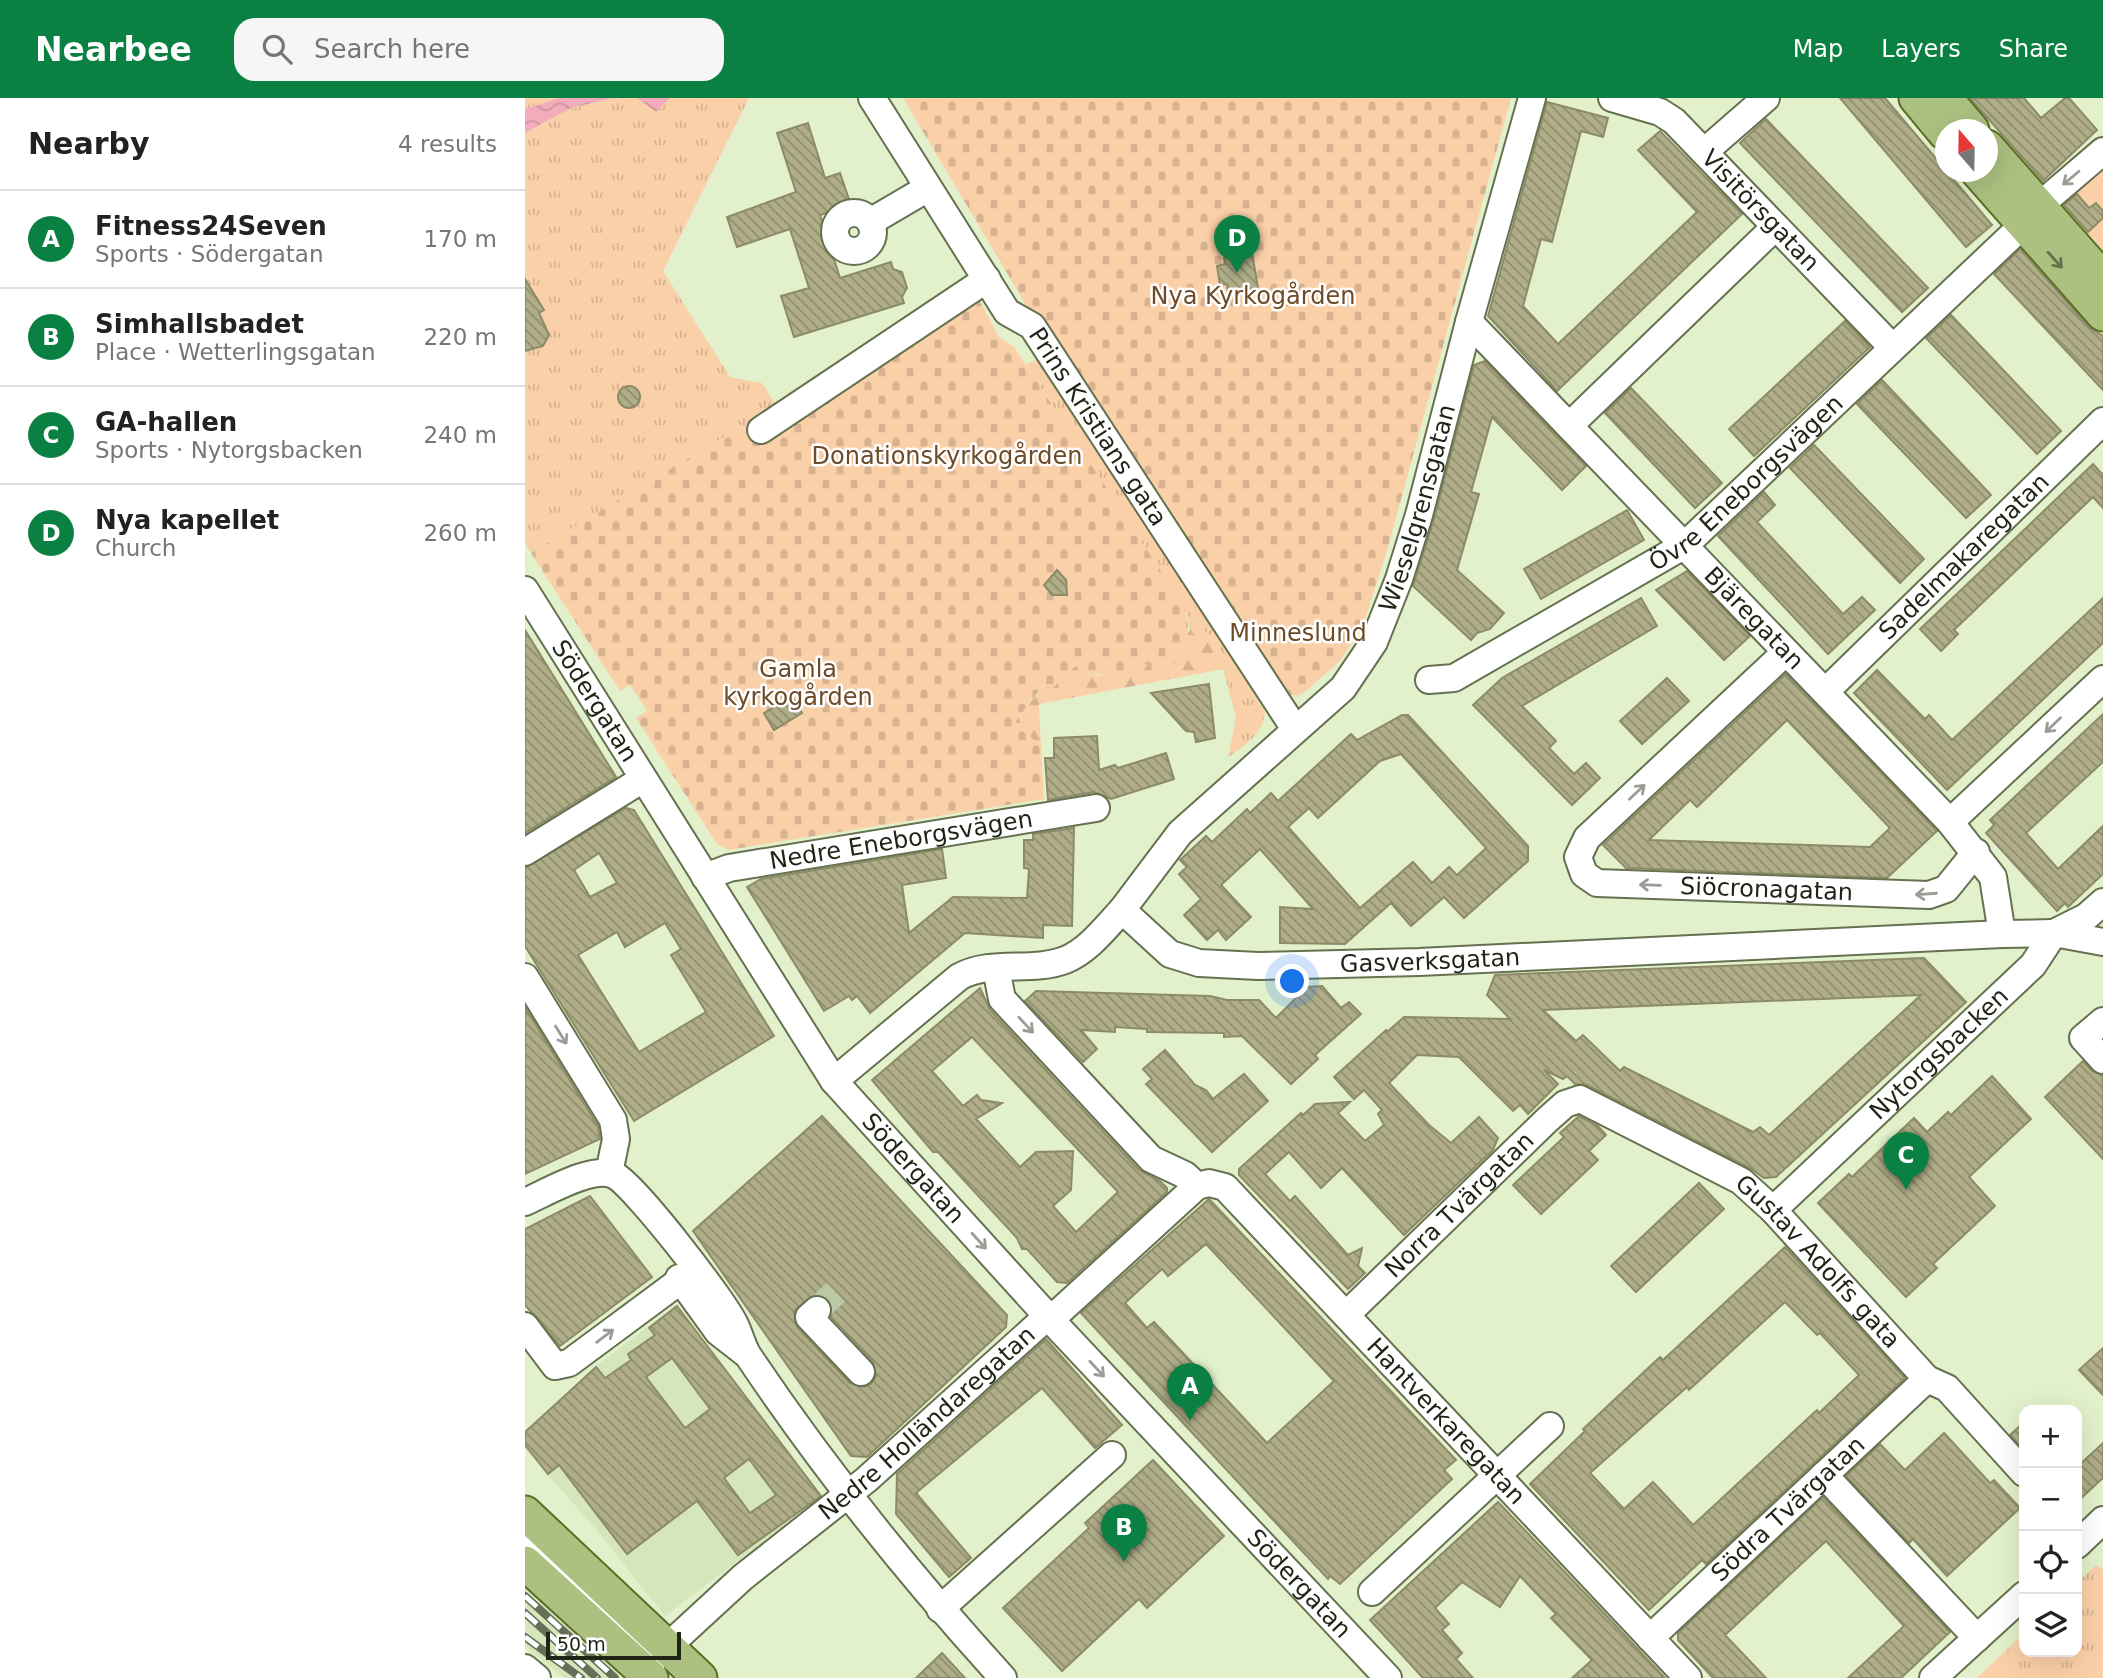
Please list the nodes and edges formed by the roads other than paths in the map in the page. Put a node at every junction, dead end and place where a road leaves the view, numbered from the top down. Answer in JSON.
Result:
{"nodes":[{"id":1,"x":872,"y":98,"type":"edge"},
{"id":2,"x":1532,"y":98,"type":"edge"},
{"id":3,"x":1612,"y":98,"type":"edge"},
{"id":4,"x":1766,"y":98,"type":"edge"},
{"id":5,"x":1916,"y":98,"type":"edge"},
{"id":6,"x":1944,"y":98,"type":"edge"},
{"id":7,"x":1962,"y":119,"type":"edge"},
{"id":8,"x":1935,"y":121,"type":"edge"},
{"id":9,"x":2103,"y":151,"type":"edge"},
{"id":10,"x":1704,"y":152,"type":"junction"},
{"id":11,"x":1998,"y":164,"type":"edge"},
{"id":12,"x":1990,"y":182,"type":"edge"},
{"id":13,"x":929,"y":188,"type":"junction"},
{"id":14,"x":2031,"y":215,"type":"junction"},
{"id":15,"x":870,"y":222,"type":"dead end"},
{"id":16,"x":1775,"y":227,"type":"junction"},
{"id":17,"x":987,"y":279,"type":"junction"},
{"id":18,"x":2103,"y":279,"type":"edge"},
{"id":19,"x":2103,"y":314,"type":"edge"},
{"id":20,"x":1469,"y":322,"type":"junction"},
{"id":21,"x":1892,"y":347,"type":"junction"},
{"id":22,"x":2103,"y":421,"type":"edge"},
{"id":23,"x":1570,"y":425,"type":"junction"},
{"id":24,"x":761,"y":430,"type":"dead end"},
{"id":25,"x":1685,"y":545,"type":"junction"},
{"id":26,"x":525,"y":590,"type":"edge"},
{"id":27,"x":1786,"y":652,"type":"junction"},
{"id":28,"x":2103,"y":679,"type":"edge"},
{"id":29,"x":1429,"y":680,"type":"dead end"},
{"id":30,"x":1825,"y":692,"type":"junction"},
{"id":31,"x":1295,"y":729,"type":"junction"},
{"id":32,"x":643,"y":779,"type":"junction"},
{"id":33,"x":1096,"y":808,"type":"dead end"},
{"id":34,"x":1950,"y":822,"type":"junction"},
{"id":35,"x":525,"y":852,"type":"edge"},
{"id":36,"x":1976,"y":852,"type":"junction"},
{"id":37,"x":705,"y":877,"type":"junction"},
{"id":38,"x":2103,"y":902,"type":"edge"},
{"id":39,"x":1122,"y":911,"type":"junction"},
{"id":40,"x":2054,"y":933,"type":"junction"},
{"id":41,"x":2002,"y":934,"type":"junction"},
{"id":42,"x":2103,"y":942,"type":"edge"},
{"id":43,"x":996,"y":968,"type":"junction"},
{"id":44,"x":525,"y":977,"type":"edge"},
{"id":45,"x":2103,"y":1021,"type":"edge"},
{"id":46,"x":2103,"y":1060,"type":"edge"},
{"id":47,"x":834,"y":1082,"type":"junction"},
{"id":48,"x":1576,"y":1099,"type":"joint"},
{"id":49,"x":609,"y":1173,"type":"junction"},
{"id":50,"x":1196,"y":1186,"type":"junction"},
{"id":51,"x":632,"y":1191,"type":"junction"},
{"id":52,"x":525,"y":1202,"type":"edge"},
{"id":53,"x":1773,"y":1210,"type":"junction"},
{"id":54,"x":681,"y":1280,"type":"junction"},
{"id":55,"x":817,"y":1310,"type":"dead end"},
{"id":56,"x":1346,"y":1315,"type":"junction"},
{"id":57,"x":1050,"y":1319,"type":"junction"},
{"id":58,"x":525,"y":1326,"type":"edge"},
{"id":59,"x":747,"y":1354,"type":"junction"},
{"id":60,"x":861,"y":1372,"type":"dead end"},
{"id":61,"x":1927,"y":1379,"type":"junction"},
{"id":62,"x":1550,"y":1426,"type":"dead end"},
{"id":63,"x":1112,"y":1455,"type":"dead end"},
{"id":64,"x":2019,"y":1468,"type":"edge"},
{"id":65,"x":1824,"y":1475,"type":"junction"},
{"id":66,"x":1496,"y":1476,"type":"junction"},
{"id":67,"x":849,"y":1494,"type":"junction"},
{"id":68,"x":525,"y":1513,"type":"edge"},
{"id":69,"x":2103,"y":1520,"type":"edge"},
{"id":70,"x":2082,"y":1536,"type":"edge"},
{"id":71,"x":525,"y":1539,"type":"edge"},
{"id":72,"x":525,"y":1563,"type":"edge"},
{"id":73,"x":1372,"y":1592,"type":"dead end"},
{"id":74,"x":2019,"y":1600,"type":"edge"},
{"id":75,"x":940,"y":1609,"type":"junction"},
{"id":76,"x":1650,"y":1638,"type":"junction"},
{"id":77,"x":1977,"y":1638,"type":"junction"},
{"id":78,"x":660,"y":1666,"type":"edge"},
{"id":79,"x":525,"y":1668,"type":"edge"},
{"id":80,"x":537,"y":1678,"type":"edge"},
{"id":81,"x":700,"y":1678,"type":"edge"},
{"id":82,"x":1003,"y":1678,"type":"edge"},
{"id":83,"x":1388,"y":1678,"type":"edge"},
{"id":84,"x":1688,"y":1678,"type":"edge"},
{"id":85,"x":1933,"y":1678,"type":"edge"}],
"edges":[{"from":1,"to":13,"type":"street","name":"Prins Kristians gata"},
{"from":2,"to":20,"type":"street","name":"Wieselgrensgatan"},
{"from":3,"to":10,"type":"street","name":"Visitörsgatan"},
{"from":4,"to":10,"type":"street"},
{"from":5,"to":8,"type":"main road"},
{"from":6,"to":7,"type":"main road"},
{"from":9,"to":14,"type":"street","name":"Övre Eneborgsvägen","one_way":true},
{"from":10,"to":16,"type":"street","name":"Visitörsgatan"},
{"from":11,"to":14,"type":"main road"},
{"from":12,"to":14,"type":"main road"},
{"from":13,"to":15,"type":"street"},
{"from":13,"to":17,"type":"street","name":"Prins Kristians gata"},
{"from":14,"to":18,"type":"main road"},
{"from":14,"to":19,"type":"main road","one_way":true},
{"from":14,"to":21,"type":"street","name":"Övre Eneborgsvägen"},
{"from":16,"to":21,"type":"street","name":"Visitörsgatan"},
{"from":16,"to":23,"type":"street"},
{"from":17,"to":24,"type":"street"},
{"from":17,"to":31,"type":"street","name":"Prins Kristians gata"},
{"from":20,"to":23,"type":"street","name":"Bjäregatan"},
{"from":20,"to":31,"type":"street","name":"Wieselgrensgatan"},
{"from":21,"to":25,"type":"street","name":"Övre Eneborgsvägen"},
{"from":22,"to":30,"type":"street","name":"Sadelmakaregatan"},
{"from":23,"to":25,"type":"street","name":"Bjäregatan"},
{"from":25,"to":27,"type":"street","name":"Bjäregatan"},
{"from":25,"to":29,"type":"street","name":"Övre Eneborgsvägen"},
{"from":26,"to":32,"type":"street","name":"Södergatan"},
{"from":27,"to":30,"type":"street","name":"Bjäregatan"},
{"from":36,"to":27,"type":"street","name":"Siöcronagatan","one_way":true},
{"from":28,"to":34,"type":"street","one_way":true},
{"from":30,"to":34,"type":"street","name":"Bjäregatan"},
{"from":31,"to":39,"type":"street","name":"Wieselgrensgatan"},
{"from":32,"to":35,"type":"street"},
{"from":32,"to":37,"type":"street","name":"Södergatan"},
{"from":33,"to":37,"type":"street","name":"Nedre Eneborgsvägen"},
{"from":34,"to":36,"type":"street","name":"Bjäregatan"},
{"from":36,"to":41,"type":"street","name":"Bjäregatan"},
{"from":37,"to":47,"type":"street","name":"Södergatan"},
{"from":38,"to":40,"type":"street"},
{"from":39,"to":41,"type":"street","name":"Gasverksgatan"},
{"from":39,"to":43,"type":"street"},
{"from":40,"to":41,"type":"street","name":"Gasverksgatan"},
{"from":40,"to":42,"type":"street","name":"Gasverksgatan"},
{"from":40,"to":53,"type":"street","name":"Nytorgsbacken"},
{"from":43,"to":47,"type":"street"},
{"from":43,"to":50,"type":"street","one_way":true},
{"from":44,"to":49,"type":"street","one_way":true},
{"from":45,"to":46,"type":"street"},
{"from":47,"to":57,"type":"street","name":"Södergatan","one_way":true},
{"from":48,"to":53,"type":"street","name":"Gustav Adolfs gata"},
{"from":48,"to":56,"type":"street","name":"Norra Tvärgatan"},
{"from":49,"to":51,"type":"street"},
{"from":49,"to":52,"type":"street"},
{"from":50,"to":56,"type":"street","name":"Hantverkaregatan"},
{"from":50,"to":57,"type":"street","name":"Nedre Holländaregatan"},
{"from":51,"to":54,"type":"street"},
{"from":51,"to":59,"type":"street"},
{"from":53,"to":61,"type":"street","name":"Gustav Adolfs gata"},
{"from":58,"to":54,"type":"street","one_way":true},
{"from":54,"to":59,"type":"street"},
{"from":55,"to":60,"type":"street"},
{"from":56,"to":66,"type":"street","name":"Hantverkaregatan"},
{"from":57,"to":67,"type":"street","name":"Nedre Holländaregatan"},
{"from":57,"to":83,"type":"street","name":"Södergatan","one_way":true},
{"from":59,"to":67,"type":"street"},
{"from":61,"to":64,"type":"street","name":"Gustav Adolfs gata"},
{"from":61,"to":65,"type":"street","name":"Södra Tvärgatan"},
{"from":62,"to":66,"type":"street"},
{"from":63,"to":75,"type":"street"},
{"from":65,"to":76,"type":"street","name":"Södra Tvärgatan"},
{"from":65,"to":77,"type":"street"},
{"from":66,"to":73,"type":"street"},
{"from":66,"to":76,"type":"street","name":"Hantverkaregatan"},
{"from":67,"to":75,"type":"street"},
{"from":67,"to":78,"type":"street","name":"Nedre Holländaregatan"},
{"from":68,"to":78,"type":"main road"},
{"from":69,"to":70,"type":"street"},
{"from":71,"to":78,"type":"street"},
{"from":72,"to":78,"type":"main road"},
{"from":74,"to":77,"type":"street"},
{"from":75,"to":82,"type":"street"},
{"from":76,"to":84,"type":"street","name":"Hantverkaregatan"},
{"from":77,"to":85,"type":"street"},
{"from":78,"to":81,"type":"main road"},
{"from":79,"to":80,"type":"street"}]}
